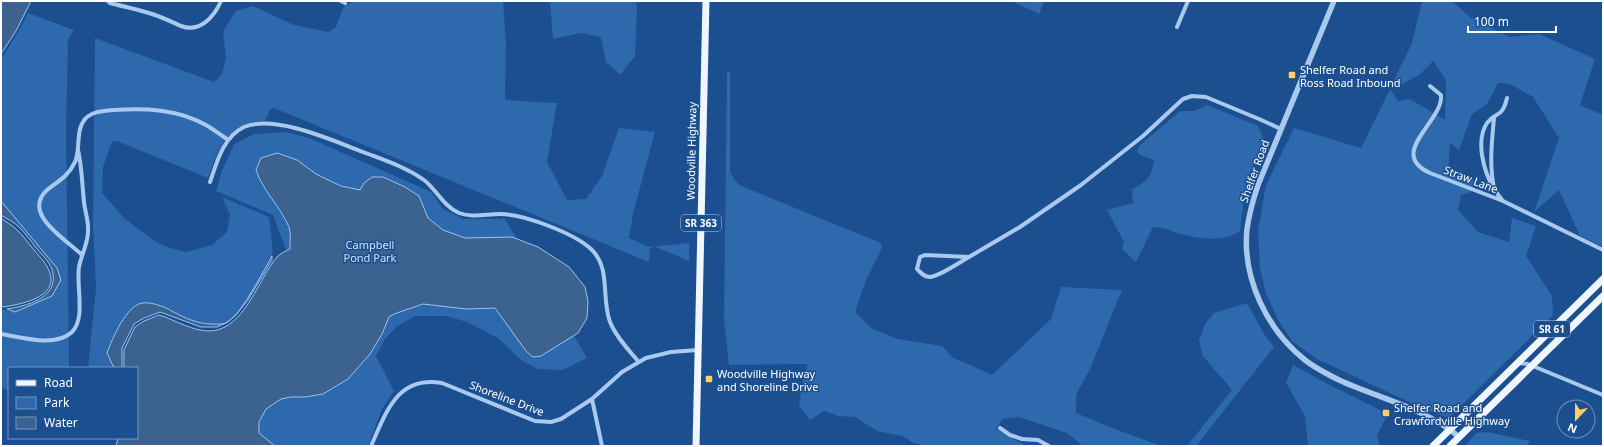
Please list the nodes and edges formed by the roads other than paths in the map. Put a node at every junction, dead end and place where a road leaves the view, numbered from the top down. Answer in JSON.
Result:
{"nodes":[{"id":1,"x":108,"y":1,"type":"edge"},
{"id":2,"x":221,"y":1,"type":"edge"},
{"id":3,"x":706,"y":1,"type":"edge"},
{"id":4,"x":1188,"y":1,"type":"edge"},
{"id":5,"x":1334,"y":1,"type":"edge"},
{"id":6,"x":1177,"y":27,"type":"dead end"},
{"id":7,"x":1430,"y":86,"type":"dead end"},
{"id":8,"x":1507,"y":98,"type":"dead end"},
{"id":9,"x":1494,"y":118,"type":"junction"},
{"id":10,"x":1281,"y":129,"type":"junction"},
{"id":11,"x":228,"y":140,"type":"junction"},
{"id":12,"x":78,"y":148,"type":"junction"},
{"id":13,"x":210,"y":182,"type":"dead end"},
{"id":14,"x":1494,"y":188,"type":"junction"},
{"id":15,"x":1503,"y":202,"type":"junction"},
{"id":16,"x":1603,"y":250,"type":"edge"},
{"id":17,"x":82,"y":255,"type":"junction"},
{"id":18,"x":969,"y":256,"type":"junction"},
{"id":19,"x":1603,"y":280,"type":"edge"},
{"id":20,"x":1603,"y":296,"type":"edge"},
{"id":21,"x":1,"y":334,"type":"edge"},
{"id":22,"x":698,"y":350,"type":"junction"},
{"id":23,"x":638,"y":361,"type":"junction"},
{"id":24,"x":1518,"y":363,"type":"junction"},
{"id":25,"x":1533,"y":366,"type":"junction"},
{"id":26,"x":1603,"y":395,"type":"edge"},
{"id":27,"x":592,"y":400,"type":"junction"},
{"id":28,"x":1000,"y":428,"type":"dead end"},
{"id":29,"x":1450,"y":429,"type":"junction"},
{"id":30,"x":1459,"y":437,"type":"junction"},
{"id":31,"x":371,"y":446,"type":"edge"},
{"id":32,"x":602,"y":446,"type":"edge"},
{"id":33,"x":696,"y":446,"type":"edge"},
{"id":34,"x":1049,"y":446,"type":"edge"},
{"id":35,"x":1433,"y":446,"type":"edge"},
{"id":36,"x":1450,"y":446,"type":"edge"}],
"edges":[{"from":1,"to":2,"type":"street"},
{"from":3,"to":22,"type":"main road","name":"Woodville Highway","number":"SR 363"},
{"from":4,"to":6,"type":"street"},
{"from":5,"to":10,"type":"street","name":"Shelfer Road"},
{"from":7,"to":15,"type":"street","name":"Straw Lane"},
{"from":8,"to":9,"type":"street"},
{"from":9,"to":14,"type":"street"},
{"from":9,"to":14,"type":"street"},
{"from":10,"to":18,"type":"street"},
{"from":10,"to":29,"type":"street","name":"Shelfer Road"},
{"from":11,"to":12,"type":"street"},
{"from":11,"to":13,"type":"street"},
{"from":11,"to":23,"type":"street"},
{"from":12,"to":17,"type":"street"},
{"from":12,"to":17,"type":"street"},
{"from":14,"to":15,"type":"street"},
{"from":15,"to":16,"type":"street","name":"Straw Lane"},
{"from":17,"to":21,"type":"street"},
{"from":18,"to":18,"type":"street"},
{"from":19,"to":24,"type":"main road","number":"SR 61"},
{"from":20,"to":25,"type":"main road","number":"SR 61"},
{"from":22,"to":23,"type":"street","name":"Shoreline Drive"},
{"from":22,"to":33,"type":"main road","name":"Woodville Highway","number":"SR 363"},
{"from":23,"to":27,"type":"street","name":"Shoreline Drive"},
{"from":24,"to":25,"type":"street"},
{"from":24,"to":29,"type":"main road","number":"SR 61"},
{"from":25,"to":26,"type":"street"},
{"from":25,"to":30,"type":"main road","number":"SR 61"},
{"from":27,"to":31,"type":"street","name":"Shoreline Drive"},
{"from":27,"to":32,"type":"street"},
{"from":28,"to":34,"type":"street"},
{"from":29,"to":30,"type":"street","name":"Shelfer Road"},
{"from":29,"to":35,"type":"main road","number":"SR 61"},
{"from":30,"to":36,"type":"main road","number":"SR 61"}]}
